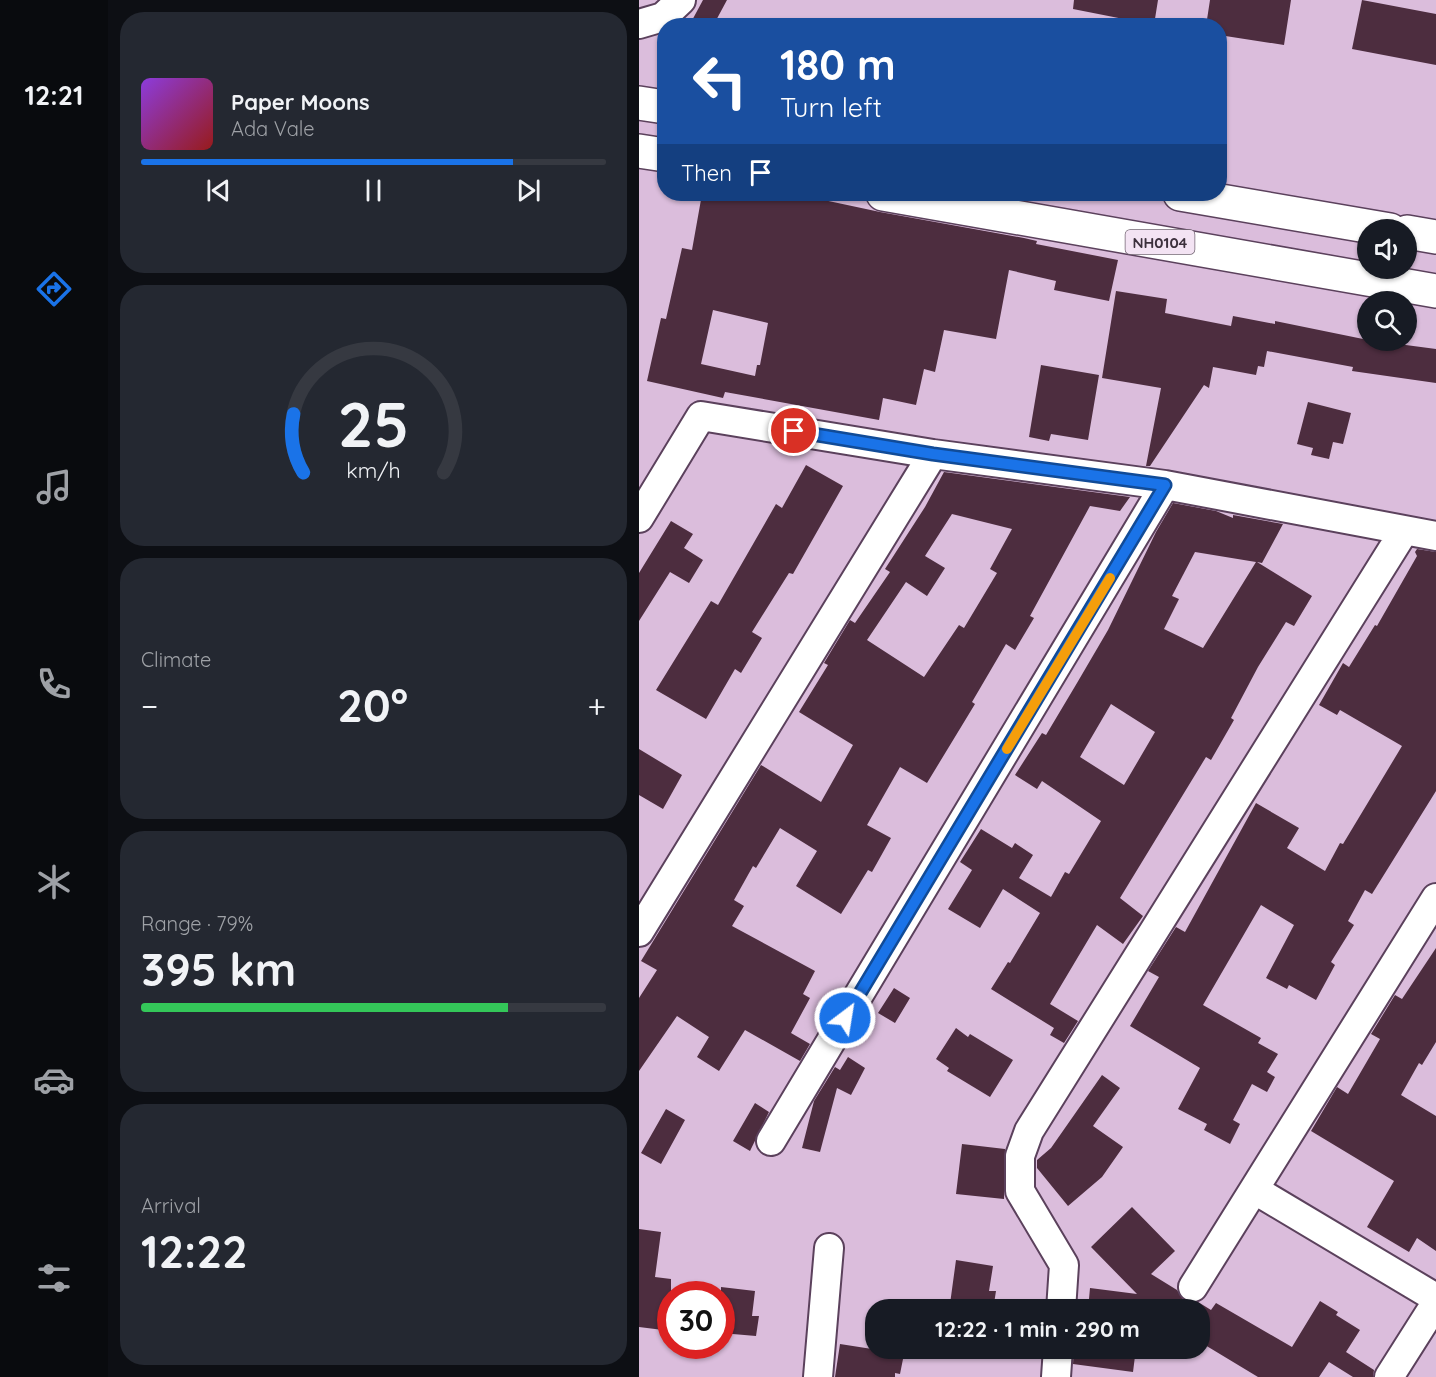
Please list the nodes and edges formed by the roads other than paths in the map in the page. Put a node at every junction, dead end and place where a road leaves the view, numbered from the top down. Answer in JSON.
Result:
{"nodes":[{"id":1,"x":681,"y":0,"type":"edge"},
{"id":2,"x":660,"y":18,"type":"edge"},
{"id":3,"x":657,"y":19,"type":"edge"},
{"id":4,"x":639,"y":24,"type":"edge"},
{"id":5,"x":639,"y":103,"type":"edge"},
{"id":6,"x":657,"y":106,"type":"edge"},
{"id":7,"x":639,"y":151,"type":"edge"},
{"id":8,"x":657,"y":154,"type":"edge"},
{"id":9,"x":923,"y":201,"type":"edge"},
{"id":10,"x":1221,"y":201,"type":"edge"},
{"id":11,"x":1357,"y":224,"type":"edge"},
{"id":12,"x":1417,"y":234,"type":"edge"},
{"id":13,"x":1436,"y":237,"type":"edge"},
{"id":14,"x":1436,"y":291,"type":"edge"},
{"id":15,"x":933,"y":454,"type":"junction"},
{"id":16,"x":1165,"y":485,"type":"junction"},
{"id":17,"x":639,"y":518,"type":"edge"},
{"id":18,"x":1404,"y":531,"type":"junction"},
{"id":19,"x":1436,"y":536,"type":"edge"},
{"id":20,"x":1436,"y":898,"type":"edge"},
{"id":21,"x":639,"y":932,"type":"edge"},
{"id":22,"x":771,"y":1142,"type":"dead end"},
{"id":23,"x":1255,"y":1190,"type":"junction"},
{"id":24,"x":829,"y":1248,"type":"dead end"},
{"id":25,"x":1193,"y":1287,"type":"dead end"},
{"id":26,"x":1436,"y":1298,"type":"edge"},
{"id":27,"x":1062,"y":1299,"type":"edge"},
{"id":28,"x":1436,"y":1303,"type":"edge"},
{"id":29,"x":1057,"y":1359,"type":"edge"},
{"id":30,"x":818,"y":1377,"type":"edge"},
{"id":31,"x":1056,"y":1377,"type":"edge"},
{"id":32,"x":1389,"y":1377,"type":"edge"}],
"edges":[{"from":1,"to":2,"type":"street"},
{"from":3,"to":4,"type":"street"},
{"from":5,"to":6,"type":"highway"},
{"from":7,"to":8,"type":"highway"},
{"from":9,"to":14,"type":"highway","number":"NH0104"},
{"from":10,"to":11,"type":"highway"},
{"from":12,"to":13,"type":"highway"},
{"from":15,"to":16,"type":"street"},
{"from":15,"to":17,"type":"street"},
{"from":15,"to":21,"type":"street"},
{"from":16,"to":18,"type":"street"},
{"from":16,"to":22,"type":"street"},
{"from":18,"to":19,"type":"street"},
{"from":18,"to":27,"type":"street"},
{"from":20,"to":23,"type":"street"},
{"from":23,"to":25,"type":"street"},
{"from":23,"to":26,"type":"street"},
{"from":24,"to":30,"type":"street"},
{"from":28,"to":32,"type":"street"},
{"from":29,"to":31,"type":"street"}]}
